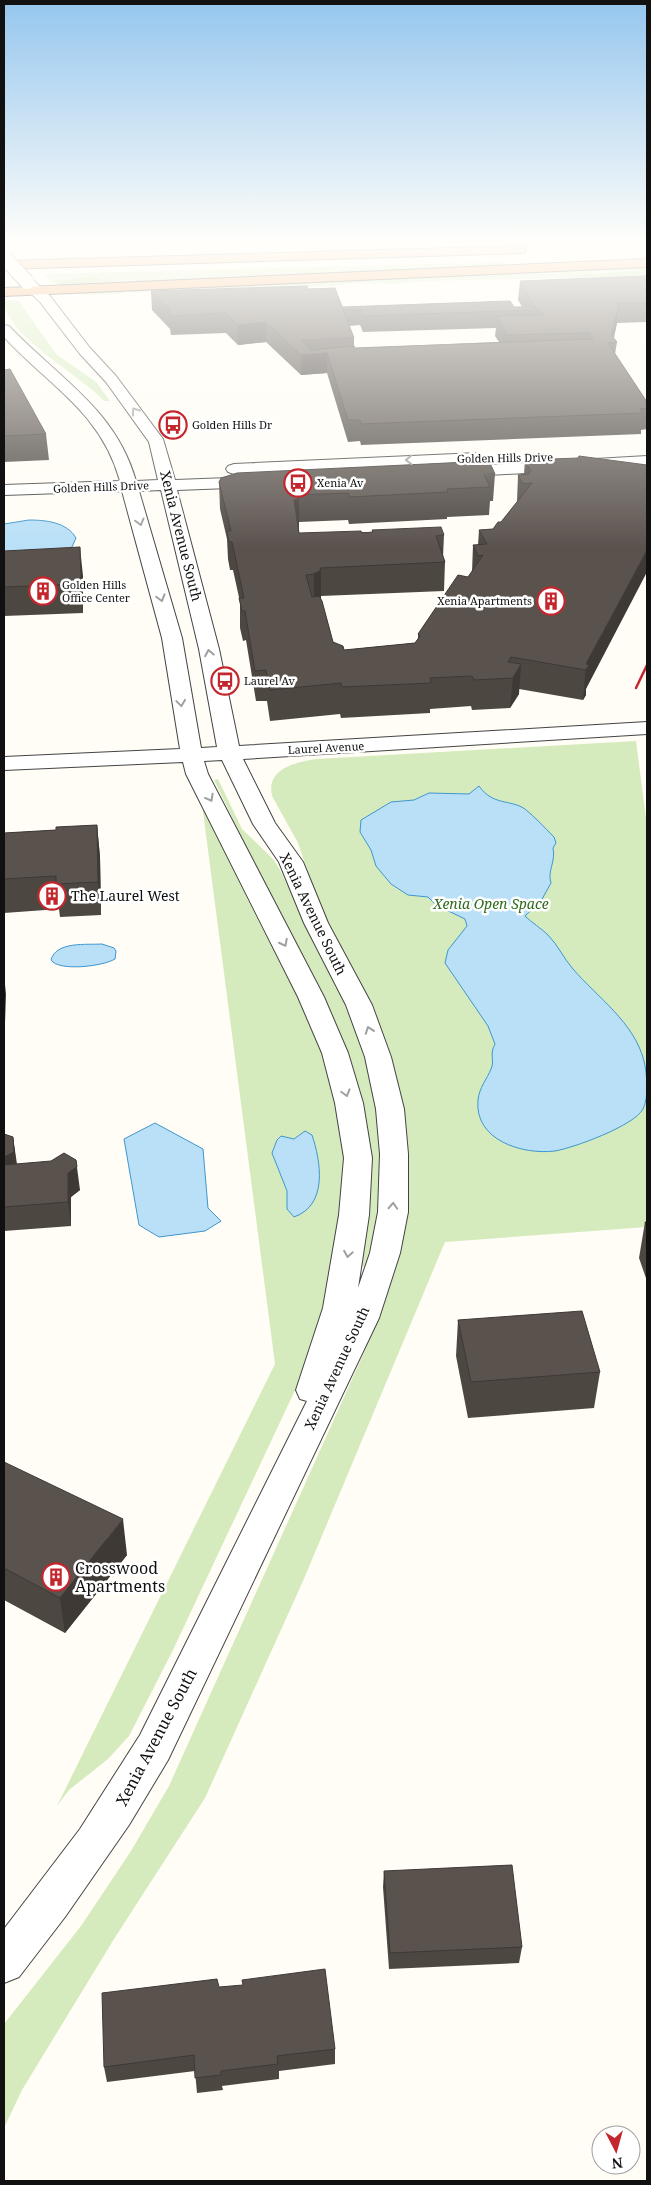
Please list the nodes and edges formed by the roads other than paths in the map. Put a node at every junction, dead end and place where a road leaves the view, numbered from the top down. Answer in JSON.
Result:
{"nodes":[{"id":1,"x":19,"y":345,"type":"edge"},
{"id":2,"x":80,"y":345,"type":"edge"},
{"id":3,"x":647,"y":454,"type":"edge"},
{"id":4,"x":647,"y":461,"type":"edge"},
{"id":5,"x":4,"y":479,"type":"edge"},
{"id":6,"x":166,"y":479,"type":"junction"},
{"id":7,"x":128,"y":480,"type":"junction"},
{"id":8,"x":4,"y":490,"type":"edge"},
{"id":9,"x":647,"y":728,"type":"edge"},
{"id":10,"x":229,"y":752,"type":"junction"},
{"id":11,"x":191,"y":754,"type":"junction"},
{"id":12,"x":4,"y":764,"type":"edge"},
{"id":13,"x":278,"y":1494,"type":"junction"},
{"id":14,"x":4,"y":1962,"type":"edge"}],
"edges":[{"from":1,"to":7,"type":"street","name":"Xenia Avenue South"},
{"from":6,"to":2,"type":"street","name":"Xenia Avenue South","one_way":true},
{"from":3,"to":6,"type":"street","name":"Golden Hills Drive","one_way":true},
{"from":4,"to":6,"type":"street","name":"Golden Hills Drive"},
{"from":5,"to":7,"type":"street","name":"Golden Hills Drive"},
{"from":6,"to":7,"type":"street","name":"Golden Hills Drive"},
{"from":10,"to":6,"type":"street","name":"Xenia Avenue South","one_way":true},
{"from":7,"to":8,"type":"street","name":"Golden Hills Drive"},
{"from":7,"to":11,"type":"street","name":"Xenia Avenue South","one_way":true},
{"from":9,"to":10,"type":"street","name":"Laurel Avenue"},
{"from":10,"to":11,"type":"street","name":"Laurel Avenue"},
{"from":13,"to":10,"type":"street","name":"Xenia Avenue South","one_way":true},
{"from":11,"to":12,"type":"street","name":"Laurel Avenue"},
{"from":11,"to":13,"type":"street","name":"Xenia Avenue South","one_way":true},
{"from":13,"to":14,"type":"street","name":"Xenia Avenue South"}]}
